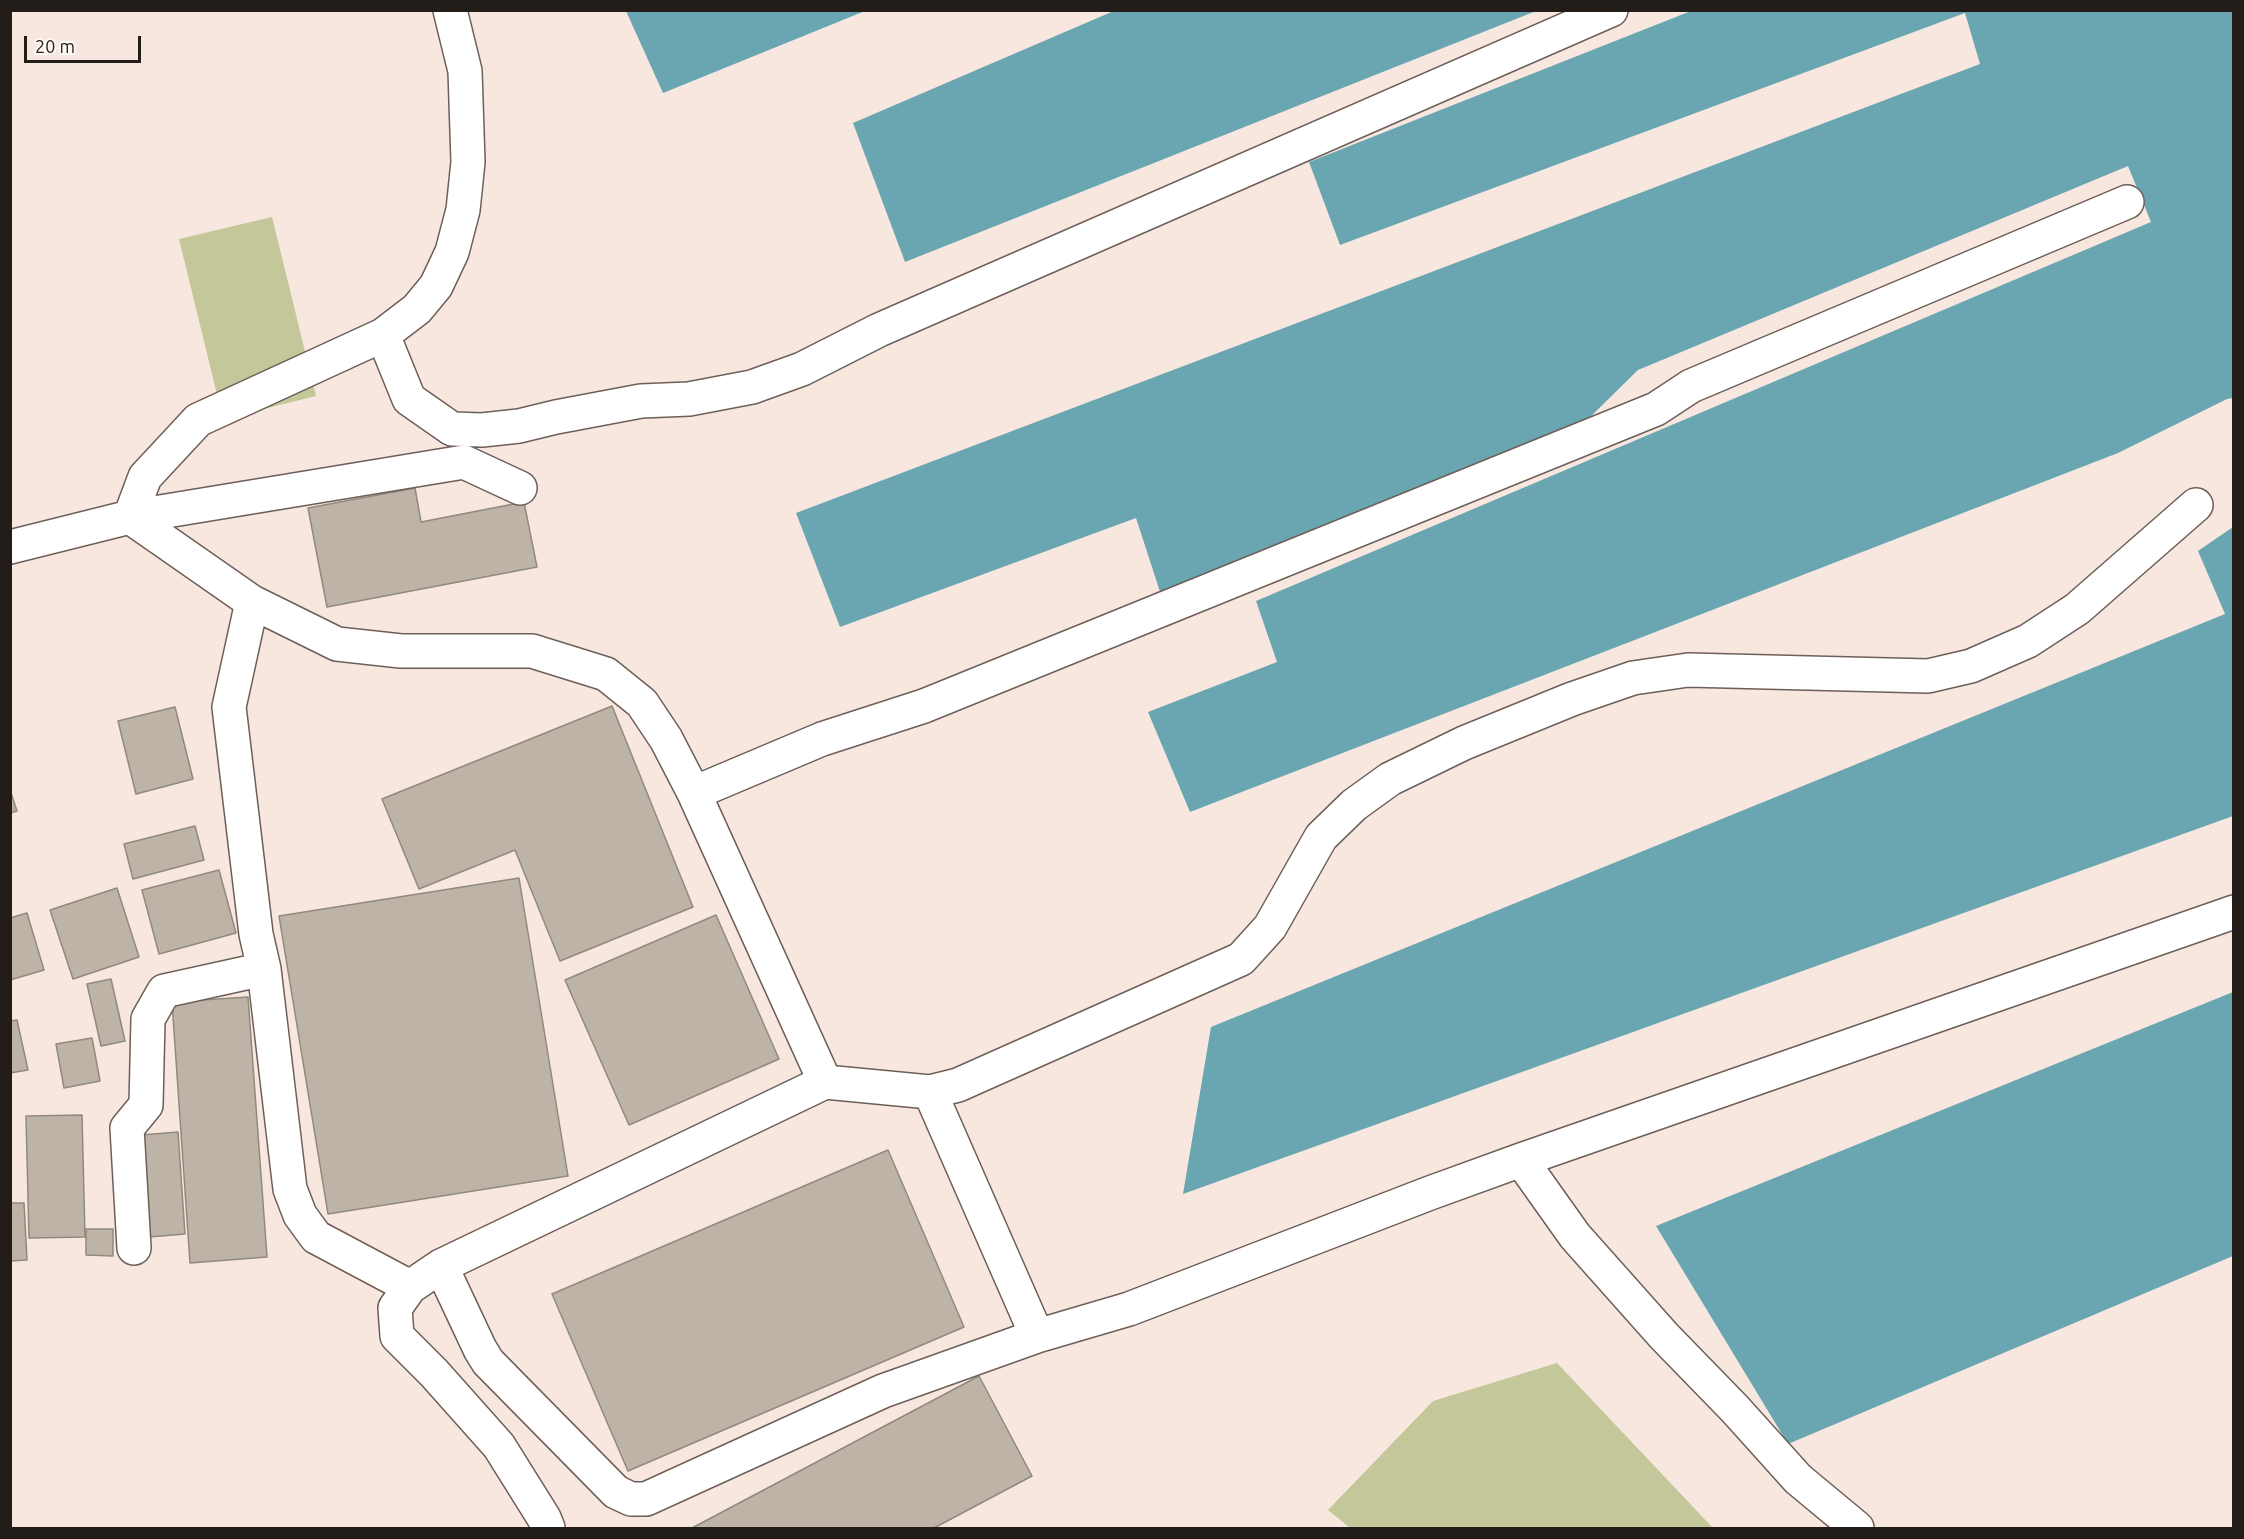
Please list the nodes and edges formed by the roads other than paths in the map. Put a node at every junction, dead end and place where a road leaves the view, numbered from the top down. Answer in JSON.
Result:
{"nodes":[{"id":1,"x":450,"y":10,"type":"edge"},
{"id":2,"x":1611,"y":10,"type":"edge"},
{"id":3,"x":2127,"y":202,"type":"dead end"},
{"id":4,"x":383,"y":336,"type":"junction"},
{"id":5,"x":520,"y":488,"type":"dead end"},
{"id":6,"x":2196,"y":505,"type":"dead end"},
{"id":7,"x":130,"y":517,"type":"junction"},
{"id":8,"x":10,"y":547,"type":"edge"},
{"id":9,"x":252,"y":602,"type":"junction"},
{"id":10,"x":694,"y":793,"type":"junction"},
{"id":11,"x":2234,"y":912,"type":"edge"},
{"id":12,"x":264,"y":969,"type":"junction"},
{"id":13,"x":825,"y":1082,"type":"junction"},
{"id":14,"x":930,"y":1092,"type":"junction"},
{"id":15,"x":1521,"y":1160,"type":"junction"},
{"id":16,"x":134,"y":1248,"type":"dead end"},
{"id":17,"x":441,"y":1266,"type":"junction"},
{"id":18,"x":410,"y":1287,"type":"junction"},
{"id":19,"x":1037,"y":1336,"type":"junction"},
{"id":20,"x":548,"y":1528,"type":"edge"},
{"id":21,"x":1857,"y":1528,"type":"edge"}],
"edges":[{"from":1,"to":4,"type":"street"},
{"from":2,"to":4,"type":"street"},
{"from":3,"to":10,"type":"street"},
{"from":4,"to":7,"type":"street"},
{"from":5,"to":7,"type":"street"},
{"from":6,"to":14,"type":"street"},
{"from":7,"to":8,"type":"street"},
{"from":7,"to":9,"type":"street"},
{"from":9,"to":10,"type":"street"},
{"from":9,"to":12,"type":"street"},
{"from":10,"to":13,"type":"street"},
{"from":11,"to":15,"type":"street"},
{"from":12,"to":16,"type":"street"},
{"from":12,"to":18,"type":"street"},
{"from":13,"to":14,"type":"street"},
{"from":13,"to":17,"type":"street"},
{"from":14,"to":19,"type":"street"},
{"from":15,"to":19,"type":"street"},
{"from":15,"to":21,"type":"street"},
{"from":17,"to":18,"type":"street"},
{"from":17,"to":19,"type":"street"},
{"from":18,"to":20,"type":"street"}]}
